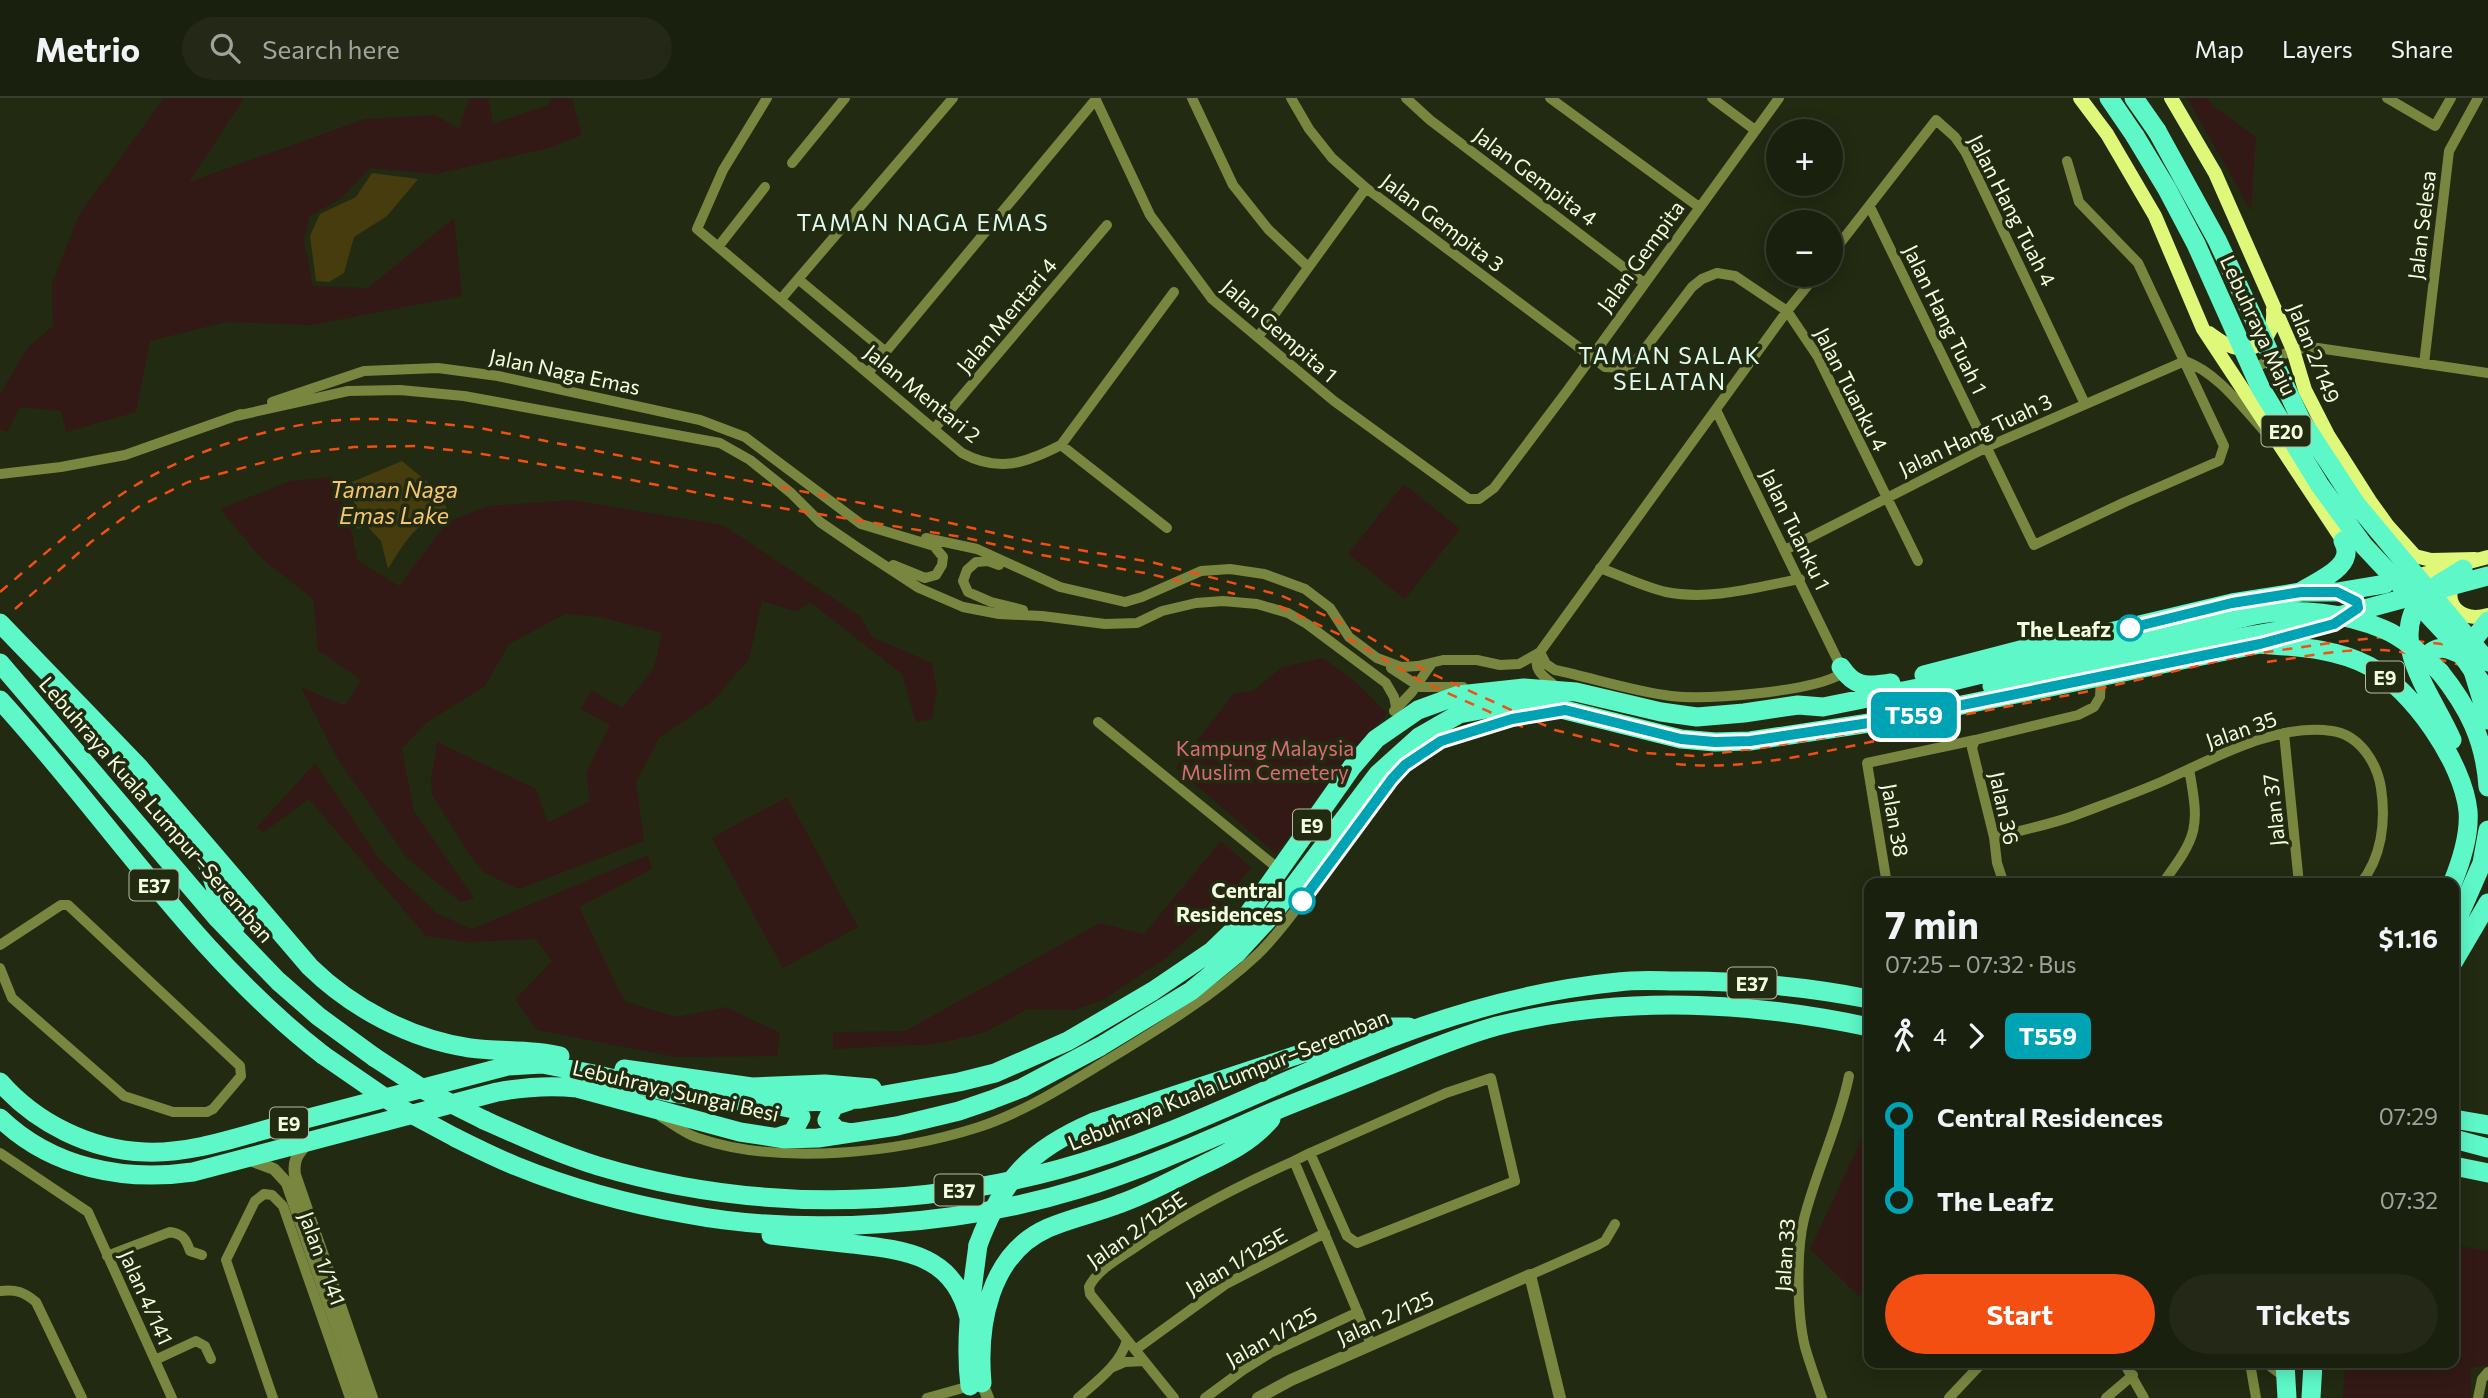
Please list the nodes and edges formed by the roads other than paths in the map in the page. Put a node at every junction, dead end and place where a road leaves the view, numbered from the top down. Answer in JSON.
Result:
{"nodes":[{"id":1,"x":767,"y":98,"type":"edge"},
{"id":2,"x":845,"y":98,"type":"edge"},
{"id":3,"x":953,"y":98,"type":"edge"},
{"id":4,"x":1192,"y":98,"type":"edge"},
{"id":5,"x":1291,"y":98,"type":"edge"},
{"id":6,"x":1406,"y":98,"type":"edge"},
{"id":7,"x":1550,"y":98,"type":"edge"},
{"id":8,"x":1712,"y":98,"type":"edge"},
{"id":9,"x":1779,"y":98,"type":"edge"},
{"id":10,"x":2080,"y":98,"type":"edge"},
{"id":11,"x":2109,"y":98,"type":"edge"},
{"id":12,"x":2134,"y":98,"type":"edge"},
{"id":13,"x":2171,"y":98,"type":"edge"},
{"id":14,"x":2387,"y":98,"type":"edge"},
{"id":15,"x":2451,"y":98,"type":"edge"},
{"id":16,"x":2478,"y":98,"type":"edge"},
{"id":17,"x":1095,"y":99,"type":"edge"},
{"id":18,"x":1755,"y":130,"type":"junction"},
{"id":19,"x":2067,"y":161,"type":"dead end"},
{"id":20,"x":792,"y":163,"type":"dead end"},
{"id":21,"x":765,"y":187,"type":"dead end"},
{"id":22,"x":1366,"y":188,"type":"junction"},
{"id":23,"x":1699,"y":207,"type":"junction"},
{"id":24,"x":1870,"y":207,"type":"junction"},
{"id":25,"x":1107,"y":225,"type":"dead end"},
{"id":26,"x":1843,"y":240,"type":"edge"},
{"id":27,"x":718,"y":247,"type":"junction"},
{"id":28,"x":1308,"y":267,"type":"junction"},
{"id":29,"x":798,"y":279,"type":"junction"},
{"id":30,"x":1644,"y":283,"type":"junction"},
{"id":31,"x":1806,"y":287,"type":"edge"},
{"id":32,"x":1174,"y":292,"type":"dead end"},
{"id":33,"x":780,"y":299,"type":"junction"},
{"id":34,"x":2272,"y":301,"type":"junction"},
{"id":35,"x":1787,"y":311,"type":"junction"},
{"id":36,"x":2203,"y":329,"type":"junction"},
{"id":37,"x":1258,"y":337,"type":"junction"},
{"id":38,"x":2293,"y":350,"type":"junction"},
{"id":39,"x":886,"y":352,"type":"junction"},
{"id":40,"x":1591,"y":356,"type":"junction"},
{"id":41,"x":2185,"y":361,"type":"junction"},
{"id":42,"x":2424,"y":364,"type":"junction"},
{"id":43,"x":868,"y":373,"type":"junction"},
{"id":44,"x":2488,"y":373,"type":"edge"},
{"id":45,"x":2234,"y":377,"type":"junction"},
{"id":46,"x":2085,"y":404,"type":"junction"},
{"id":47,"x":1716,"y":410,"type":"junction"},
{"id":48,"x":236,"y":416,"type":"junction"},
{"id":49,"x":934,"y":429,"type":"junction"},
{"id":50,"x":1061,"y":445,"type":"junction"},
{"id":51,"x":1987,"y":447,"type":"junction"},
{"id":52,"x":2294,"y":465,"type":"junction"},
{"id":53,"x":0,"y":474,"type":"edge"},
{"id":54,"x":1885,"y":498,"type":"junction"},
{"id":55,"x":1479,"y":499,"type":"joint"},
{"id":56,"x":860,"y":524,"type":"junction"},
{"id":57,"x":1167,"y":528,"type":"dead end"},
{"id":58,"x":2343,"y":541,"type":"joint"},
{"id":59,"x":858,"y":548,"type":"junction"},
{"id":60,"x":1785,"y":550,"type":"junction"},
{"id":61,"x":1917,"y":561,"type":"dead end"},
{"id":62,"x":2475,"y":562,"type":"edge"},
{"id":63,"x":1600,"y":568,"type":"junction"},
{"id":64,"x":1030,"y":575,"type":"junction"},
{"id":65,"x":2488,"y":576,"type":"edge"},
{"id":66,"x":1800,"y":579,"type":"junction"},
{"id":67,"x":2385,"y":584,"type":"joint"},
{"id":68,"x":2301,"y":592,"type":"junction"},
{"id":69,"x":2337,"y":592,"type":"junction"},
{"id":70,"x":1042,"y":615,"type":"junction"},
{"id":71,"x":2488,"y":615,"type":"edge"},
{"id":72,"x":2488,"y":621,"type":"edge"},
{"id":73,"x":0,"y":623,"type":"edge"},
{"id":74,"x":2110,"y":632,"type":"junction"},
{"id":75,"x":2260,"y":644,"type":"junction"},
{"id":76,"x":1540,"y":652,"type":"junction"},
{"id":77,"x":1377,"y":658,"type":"junction"},
{"id":78,"x":2479,"y":660,"type":"edge"},
{"id":79,"x":0,"y":663,"type":"edge"},
{"id":80,"x":1432,"y":663,"type":"junction"},
{"id":81,"x":2027,"y":663,"type":"junction"},
{"id":82,"x":2416,"y":666,"type":"junction"},
{"id":83,"x":1841,"y":671,"type":"junction"},
{"id":84,"x":2098,"y":671,"type":"junction"},
{"id":85,"x":1553,"y":684,"type":"junction"},
{"id":86,"x":1417,"y":685,"type":"junction"},
{"id":87,"x":1871,"y":686,"type":"junction"},
{"id":88,"x":1576,"y":692,"type":"junction"},
{"id":89,"x":2488,"y":692,"type":"edge"},
{"id":90,"x":1825,"y":696,"type":"junction"},
{"id":91,"x":0,"y":700,"type":"edge"},
{"id":92,"x":1395,"y":702,"type":"junction"},
{"id":93,"x":1798,"y":705,"type":"junction"},
{"id":94,"x":1565,"y":710,"type":"junction"},
{"id":95,"x":2488,"y":720,"type":"edge"},
{"id":96,"x":1098,"y":722,"type":"dead end"},
{"id":97,"x":2284,"y":733,"type":"junction"},
{"id":98,"x":1376,"y":739,"type":"junction"},
{"id":99,"x":1975,"y":740,"type":"junction"},
{"id":100,"x":2189,"y":769,"type":"junction"},
{"id":101,"x":2461,"y":783,"type":"junction"},
{"id":102,"x":2488,"y":787,"type":"edge"},
{"id":103,"x":2488,"y":830,"type":"edge"},
{"id":104,"x":199,"y":837,"type":"junction"},
{"id":105,"x":1994,"y":837,"type":"junction"},
{"id":106,"x":1281,"y":871,"type":"junction"},
{"id":107,"x":1886,"y":878,"type":"edge"},
{"id":108,"x":2002,"y":878,"type":"edge"},
{"id":109,"x":2166,"y":878,"type":"edge"},
{"id":110,"x":2298,"y":878,"type":"edge"},
{"id":111,"x":2365,"y":878,"type":"edge"},
{"id":112,"x":2454,"y":878,"type":"edge"},
{"id":113,"x":2488,"y":903,"type":"edge"},
{"id":114,"x":2459,"y":916,"type":"edge"},
{"id":115,"x":0,"y":945,"type":"edge"},
{"id":116,"x":247,"y":950,"type":"junction"},
{"id":117,"x":2459,"y":952,"type":"edge"},
{"id":118,"x":0,"y":968,"type":"edge"},
{"id":119,"x":1864,"y":998,"type":"edge"},
{"id":120,"x":1864,"y":1026,"type":"edge"},
{"id":121,"x":1417,"y":1029,"type":"junction"},
{"id":122,"x":1849,"y":1076,"type":"dead end"},
{"id":123,"x":0,"y":1082,"type":"edge"},
{"id":124,"x":904,"y":1091,"type":"junction"},
{"id":125,"x":861,"y":1098,"type":"junction"},
{"id":126,"x":641,"y":1104,"type":"junction"},
{"id":127,"x":767,"y":1104,"type":"junction"},
{"id":128,"x":1278,"y":1110,"type":"junction"},
{"id":129,"x":0,"y":1118,"type":"edge"},
{"id":130,"x":2459,"y":1120,"type":"edge"},
{"id":131,"x":2488,"y":1125,"type":"edge"},
{"id":132,"x":855,"y":1133,"type":"junction"},
{"id":133,"x":776,"y":1138,"type":"junction"},
{"id":134,"x":2459,"y":1140,"type":"edge"},
{"id":135,"x":309,"y":1141,"type":"junction"},
{"id":136,"x":2488,"y":1148,"type":"edge"},
{"id":137,"x":0,"y":1153,"type":"edge"},
{"id":138,"x":1310,"y":1153,"type":"junction"},
{"id":139,"x":240,"y":1159,"type":"junction"},
{"id":140,"x":1294,"y":1160,"type":"junction"},
{"id":141,"x":2459,"y":1167,"type":"edge"},
{"id":142,"x":2488,"y":1173,"type":"edge"},
{"id":143,"x":732,"y":1220,"type":"junction"},
{"id":144,"x":1615,"y":1224,"type":"dead end"},
{"id":145,"x":1325,"y":1233,"type":"junction"},
{"id":146,"x":202,"y":1255,"type":"dead end"},
{"id":147,"x":107,"y":1256,"type":"junction"},
{"id":148,"x":1530,"y":1275,"type":"junction"},
{"id":149,"x":0,"y":1291,"type":"edge"},
{"id":150,"x":1358,"y":1312,"type":"junction"},
{"id":151,"x":969,"y":1318,"type":"junction"},
{"id":152,"x":1127,"y":1340,"type":"junction"},
{"id":153,"x":1371,"y":1344,"type":"junction"},
{"id":154,"x":1135,"y":1350,"type":"junction"},
{"id":155,"x":211,"y":1359,"type":"dead end"},
{"id":156,"x":155,"y":1360,"type":"junction"},
{"id":157,"x":1144,"y":1361,"type":"junction"},
{"id":158,"x":1111,"y":1368,"type":"junction"},
{"id":159,"x":1977,"y":1368,"type":"edge"},
{"id":160,"x":2128,"y":1368,"type":"edge"},
{"id":161,"x":2251,"y":1368,"type":"edge"},
{"id":162,"x":2272,"y":1368,"type":"edge"},
{"id":163,"x":2312,"y":1368,"type":"edge"},
{"id":164,"x":2488,"y":1372,"type":"edge"},
{"id":165,"x":2133,"y":1375,"type":"junction"},
{"id":166,"x":2286,"y":1380,"type":"edge"},
{"id":167,"x":979,"y":1391,"type":"edge"},
{"id":168,"x":82,"y":1398,"type":"edge"},
{"id":169,"x":172,"y":1398,"type":"edge"},
{"id":170,"x":273,"y":1398,"type":"edge"},
{"id":171,"x":350,"y":1398,"type":"edge"},
{"id":172,"x":361,"y":1398,"type":"edge"},
{"id":173,"x":372,"y":1398,"type":"edge"},
{"id":174,"x":927,"y":1398,"type":"edge"},
{"id":175,"x":1078,"y":1398,"type":"edge"},
{"id":176,"x":1174,"y":1398,"type":"edge"},
{"id":177,"x":1205,"y":1398,"type":"edge"},
{"id":178,"x":1258,"y":1398,"type":"edge"},
{"id":179,"x":1560,"y":1398,"type":"edge"},
{"id":180,"x":1822,"y":1398,"type":"edge"},
{"id":181,"x":1950,"y":1398,"type":"edge"},
{"id":182,"x":2106,"y":1398,"type":"edge"},
{"id":183,"x":2144,"y":1398,"type":"edge"},
{"id":184,"x":2256,"y":1398,"type":"edge"},
{"id":185,"x":2311,"y":1398,"type":"edge"},
{"id":186,"x":2477,"y":1398,"type":"edge"}],
"edges":[{"from":1,"to":27,"type":"street","name":"Jalan Mentari 2"},
{"from":2,"to":20,"type":"street"},
{"from":3,"to":29,"type":"street"},
{"from":4,"to":28,"type":"street"},
{"from":5,"to":22,"type":"street","name":"Jalan Gempita 3"},
{"from":6,"to":30,"type":"street","name":"Jalan Gempita 4"},
{"from":7,"to":23,"type":"street"},
{"from":8,"to":18,"type":"street"},
{"from":9,"to":18,"type":"street","name":"Jalan Gempita"},
{"from":10,"to":36,"type":"main road"},
{"from":11,"to":89,"type":"highway","name":"Lebuhraya Maju","number":"E20","bridge":true},
{"from":12,"to":78,"type":"highway","name":"Lebuhraya Maju","number":"E20","bridge":true},
{"from":13,"to":34,"type":"main road","name":"Jalan 2/149"},
{"from":14,"to":15,"type":"street"},
{"from":16,"to":42,"type":"street","name":"Jalan Selesa"},
{"from":17,"to":37,"type":"street","name":"Jalan Gempita 1"},
{"from":17,"to":39,"type":"street"},
{"from":18,"to":23,"type":"street","name":"Jalan Gempita"},
{"from":19,"to":41,"type":"street"},
{"from":21,"to":27,"type":"street"},
{"from":22,"to":28,"type":"street"},
{"from":22,"to":40,"type":"street","name":"Jalan Gempita 3"},
{"from":23,"to":30,"type":"street","name":"Jalan Gempita"},
{"from":24,"to":26,"type":"street","name":"Jalan Hang Tuah 4"},
{"from":24,"to":46,"type":"street","name":"Jalan Hang Tuah 4"},
{"from":24,"to":51,"type":"street","name":"Jalan Hang Tuah 1"},
{"from":25,"to":49,"type":"street","name":"Jalan Mentari 4"},
{"from":27,"to":33,"type":"street","name":"Jalan Mentari 2"},
{"from":28,"to":37,"type":"street"},
{"from":29,"to":33,"type":"street"},
{"from":29,"to":39,"type":"street"},
{"from":30,"to":40,"type":"street","name":"Jalan Gempita"},
{"from":31,"to":35,"type":"street"},
{"from":32,"to":50,"type":"street","name":"Jalan Mentari 2"},
{"from":33,"to":43,"type":"street","name":"Jalan Mentari 2"},
{"from":34,"to":36,"type":"main road"},
{"from":34,"to":38,"type":"main road","name":"Jalan 2/149"},
{"from":35,"to":40,"type":"street","name":"Jalan Gempita 3"},
{"from":35,"to":47,"type":"street"},
{"from":35,"to":54,"type":"street","name":"Jalan Tuanku 4"},
{"from":36,"to":45,"type":"main road"},
{"from":37,"to":55,"type":"street","name":"Jalan Gempita 1"},
{"from":38,"to":42,"type":"street"},
{"from":38,"to":45,"type":"street"},
{"from":38,"to":62,"type":"main road","name":"Jalan 2/149"},
{"from":39,"to":43,"type":"street"},
{"from":40,"to":55,"type":"street","name":"Jalan Gempita"},
{"from":41,"to":46,"type":"street","name":"Jalan Hang Tuah 3"},
{"from":41,"to":51,"type":"street","name":"Jalan Hang Tuah 1"},
{"from":41,"to":52,"type":"street"},
{"from":42,"to":44,"type":"street"},
{"from":43,"to":49,"type":"street","name":"Jalan Mentari 2"},
{"from":45,"to":52,"type":"main road"},
{"from":46,"to":51,"type":"street","name":"Jalan Hang Tuah 3"},
{"from":47,"to":60,"type":"street","name":"Jalan Tuanku 1"},
{"from":47,"to":63,"type":"street"},
{"from":48,"to":53,"type":"street","name":"Jalan Naga Emas"},
{"from":48,"to":56,"type":"street","name":"Jalan Naga Emas"},
{"from":48,"to":59,"type":"street","name":"Jalan Naga Emas"},
{"from":49,"to":50,"type":"street","name":"Jalan Mentari 2"},
{"from":50,"to":57,"type":"street"},
{"from":51,"to":54,"type":"street","name":"Jalan Hang Tuah 3"},
{"from":52,"to":58,"type":"main road"},
{"from":54,"to":60,"type":"street","name":"Jalan Hang Tuah 3"},
{"from":54,"to":61,"type":"street","name":"Jalan Tuanku 4"},
{"from":56,"to":59,"type":"street","name":"Jalan Naga Emas"},
{"from":56,"to":64,"type":"street","name":"Jalan Naga Emas"},
{"from":58,"to":68,"type":"highway"},
{"from":59,"to":70,"type":"street","name":"Jalan Naga Emas"},
{"from":60,"to":66,"type":"street","name":"Jalan Tuanku 1"},
{"from":62,"to":67,"type":"main road"},
{"from":62,"to":71,"type":"main road"},
{"from":62,"to":82,"type":"highway"},
{"from":63,"to":66,"type":"street"},
{"from":63,"to":76,"type":"street"},
{"from":64,"to":70,"type":"street","name":"Jalan Naga Emas"},
{"from":64,"to":77,"type":"street","name":"Jalan Naga Emas"},
{"from":65,"to":84,"type":"highway","bridge":true},
{"from":66,"to":83,"type":"street","name":"Jalan Tuanku 1"},
{"from":67,"to":69,"type":"highway"},
{"from":68,"to":69,"type":"highway"},
{"from":68,"to":74,"type":"highway"},
{"from":69,"to":75,"type":"highway"},
{"from":70,"to":92,"type":"street","name":"Jalan Naga Emas"},
{"from":72,"to":78,"type":"highway"},
{"from":73,"to":104,"type":"highway"},
{"from":74,"to":81,"type":"highway"},
{"from":74,"to":87,"type":"highway"},
{"from":75,"to":84,"type":"highway","number":"E9"},
{"from":75,"to":101,"type":"highway","number":"E9"},
{"from":76,"to":80,"type":"street","name":"Jalan Naga Emas"},
{"from":76,"to":83,"type":"street"},
{"from":76,"to":85,"type":"street"},
{"from":77,"to":80,"type":"street","name":"Jalan Naga Emas"},
{"from":77,"to":86,"type":"street"},
{"from":78,"to":82,"type":"highway"},
{"from":78,"to":95,"type":"highway"},
{"from":79,"to":116,"type":"highway","name":"Lebuhraya Kuala Lumpur–Seremban","number":"E37"},
{"from":80,"to":86,"type":"street"},
{"from":81,"to":93,"type":"highway","name":"Lebuhraya Sungai Besi","number":"E9"},
{"from":81,"to":102,"type":"highway","name":"Lebuhraya Sungai Besi","number":"E9","bridge":true},
{"from":82,"to":101,"type":"highway"},
{"from":83,"to":87,"type":"highway"},
{"from":83,"to":90,"type":"highway"},
{"from":84,"to":94,"type":"highway","name":"Lebuhraya Sungai Besi","number":"E9"},
{"from":84,"to":99,"type":"street"},
{"from":85,"to":86,"type":"street"},
{"from":85,"to":88,"type":"street"},
{"from":86,"to":92,"type":"street"},
{"from":87,"to":90,"type":"highway"},
{"from":88,"to":93,"type":"highway","name":"Lebuhraya Sungai Besi","number":"E9"},
{"from":88,"to":98,"type":"highway","name":"Lebuhraya Sungai Besi","number":"E9"},
{"from":90,"to":93,"type":"highway"},
{"from":91,"to":143,"type":"highway","number":"E37","bridge":true},
{"from":92,"to":98,"type":"street"},
{"from":94,"to":126,"type":"street"},
{"from":94,"to":132,"type":"highway","name":"Lebuhraya Sungai Besi","number":"E9"},
{"from":96,"to":106,"type":"street"},
{"from":97,"to":100,"type":"street","name":"Jalan 35"},
{"from":97,"to":110,"type":"street","name":"Jalan 37"},
{"from":97,"to":111,"type":"street","name":"Jalan 35"},
{"from":98,"to":106,"type":"highway","name":"Lebuhraya Sungai Besi","number":"E9"},
{"from":99,"to":105,"type":"street","name":"Jalan 36"},
{"from":99,"to":107,"type":"street","name":"Jalan 38"},
{"from":100,"to":105,"type":"street","name":"Jalan 35"},
{"from":100,"to":109,"type":"street"},
{"from":101,"to":112,"type":"highway","number":"E9"},
{"from":103,"to":114,"type":"highway"},
{"from":104,"to":116,"type":"highway"},
{"from":104,"to":124,"type":"highway"},
{"from":105,"to":108,"type":"street","name":"Jalan 36"},
{"from":106,"to":124,"type":"highway","name":"Lebuhraya Sungai Besi","number":"E9"},
{"from":113,"to":117,"type":"highway"},
{"from":115,"to":118,"type":"street"},
{"from":116,"to":121,"type":"highway","name":"Lebuhraya Kuala Lumpur–Seremban","number":"E37","bridge":true},
{"from":119,"to":121,"type":"highway","name":"Lebuhraya Kuala Lumpur–Seremban","number":"E37"},
{"from":120,"to":128,"type":"highway","number":"E37"},
{"from":121,"to":151,"type":"highway","bridge":true},
{"from":122,"to":180,"type":"street","name":"Jalan 33"},
{"from":123,"to":127,"type":"highway","name":"Lebuhraya Sungai Besi","number":"E9"},
{"from":124,"to":125,"type":"highway","name":"Lebuhraya Sungai Besi","number":"E9"},
{"from":125,"to":127,"type":"highway","name":"Lebuhraya Sungai Besi","number":"E9"},
{"from":125,"to":132,"type":"highway"},
{"from":126,"to":133,"type":"highway","name":"Lebuhraya Sungai Besi","number":"E9"},
{"from":126,"to":135,"type":"highway","name":"Lebuhraya Sungai Besi","number":"E9"},
{"from":127,"to":133,"type":"highway"},
{"from":128,"to":143,"type":"highway","number":"E37"},
{"from":128,"to":167,"type":"highway"},
{"from":129,"to":139,"type":"highway","name":"Lebuhraya Sungai Besi","number":"E9"},
{"from":130,"to":131,"type":"highway"},
{"from":132,"to":133,"type":"highway","name":"Lebuhraya Sungai Besi","number":"E9"},
{"from":134,"to":136,"type":"highway"},
{"from":135,"to":139,"type":"highway","name":"Lebuhraya Sungai Besi","number":"E9"},
{"from":135,"to":173,"type":"street","name":"Jalan 1/141"},
{"from":137,"to":147,"type":"street","name":"Jalan 4/141"},
{"from":138,"to":138,"type":"street"},
{"from":138,"to":140,"type":"street"},
{"from":139,"to":172,"type":"street","name":"Jalan 1/141"},
{"from":140,"to":145,"type":"street"},
{"from":140,"to":152,"type":"street","name":"Jalan 2/125E"},
{"from":141,"to":142,"type":"highway"},
{"from":143,"to":151,"type":"highway"},
{"from":144,"to":148,"type":"street"},
{"from":145,"to":150,"type":"street"},
{"from":145,"to":154,"type":"street","name":"Jalan 1/125E"},
{"from":146,"to":147,"type":"street"},
{"from":147,"to":156,"type":"street","name":"Jalan 4/141"},
{"from":148,"to":153,"type":"street","name":"Jalan 2/125"},
{"from":148,"to":179,"type":"street"},
{"from":149,"to":168,"type":"street"},
{"from":150,"to":153,"type":"street"},
{"from":150,"to":177,"type":"street","name":"Jalan 1/125"},
{"from":151,"to":167,"type":"highway"},
{"from":152,"to":154,"type":"street","name":"Jalan 2/125E"},
{"from":152,"to":158,"type":"street"},
{"from":153,"to":178,"type":"street","name":"Jalan 2/125"},
{"from":154,"to":157,"type":"street","name":"Jalan 2/125E"},
{"from":155,"to":156,"type":"street"},
{"from":156,"to":169,"type":"street","name":"Jalan 4/141"},
{"from":157,"to":158,"type":"street"},
{"from":157,"to":176,"type":"street","name":"Jalan 2/125E"},
{"from":158,"to":175,"type":"street"},
{"from":159,"to":181,"type":"street"},
{"from":160,"to":165,"type":"street"},
{"from":161,"to":184,"type":"street"},
{"from":162,"to":166,"type":"street"},
{"from":163,"to":185,"type":"highway"},
{"from":164,"to":186,"type":"street"},
{"from":165,"to":182,"type":"street"},
{"from":165,"to":183,"type":"street"},
{"from":167,"to":174,"type":"street"},
{"from":170,"to":171,"type":"street","name":"Jalan 1/141"}]}
